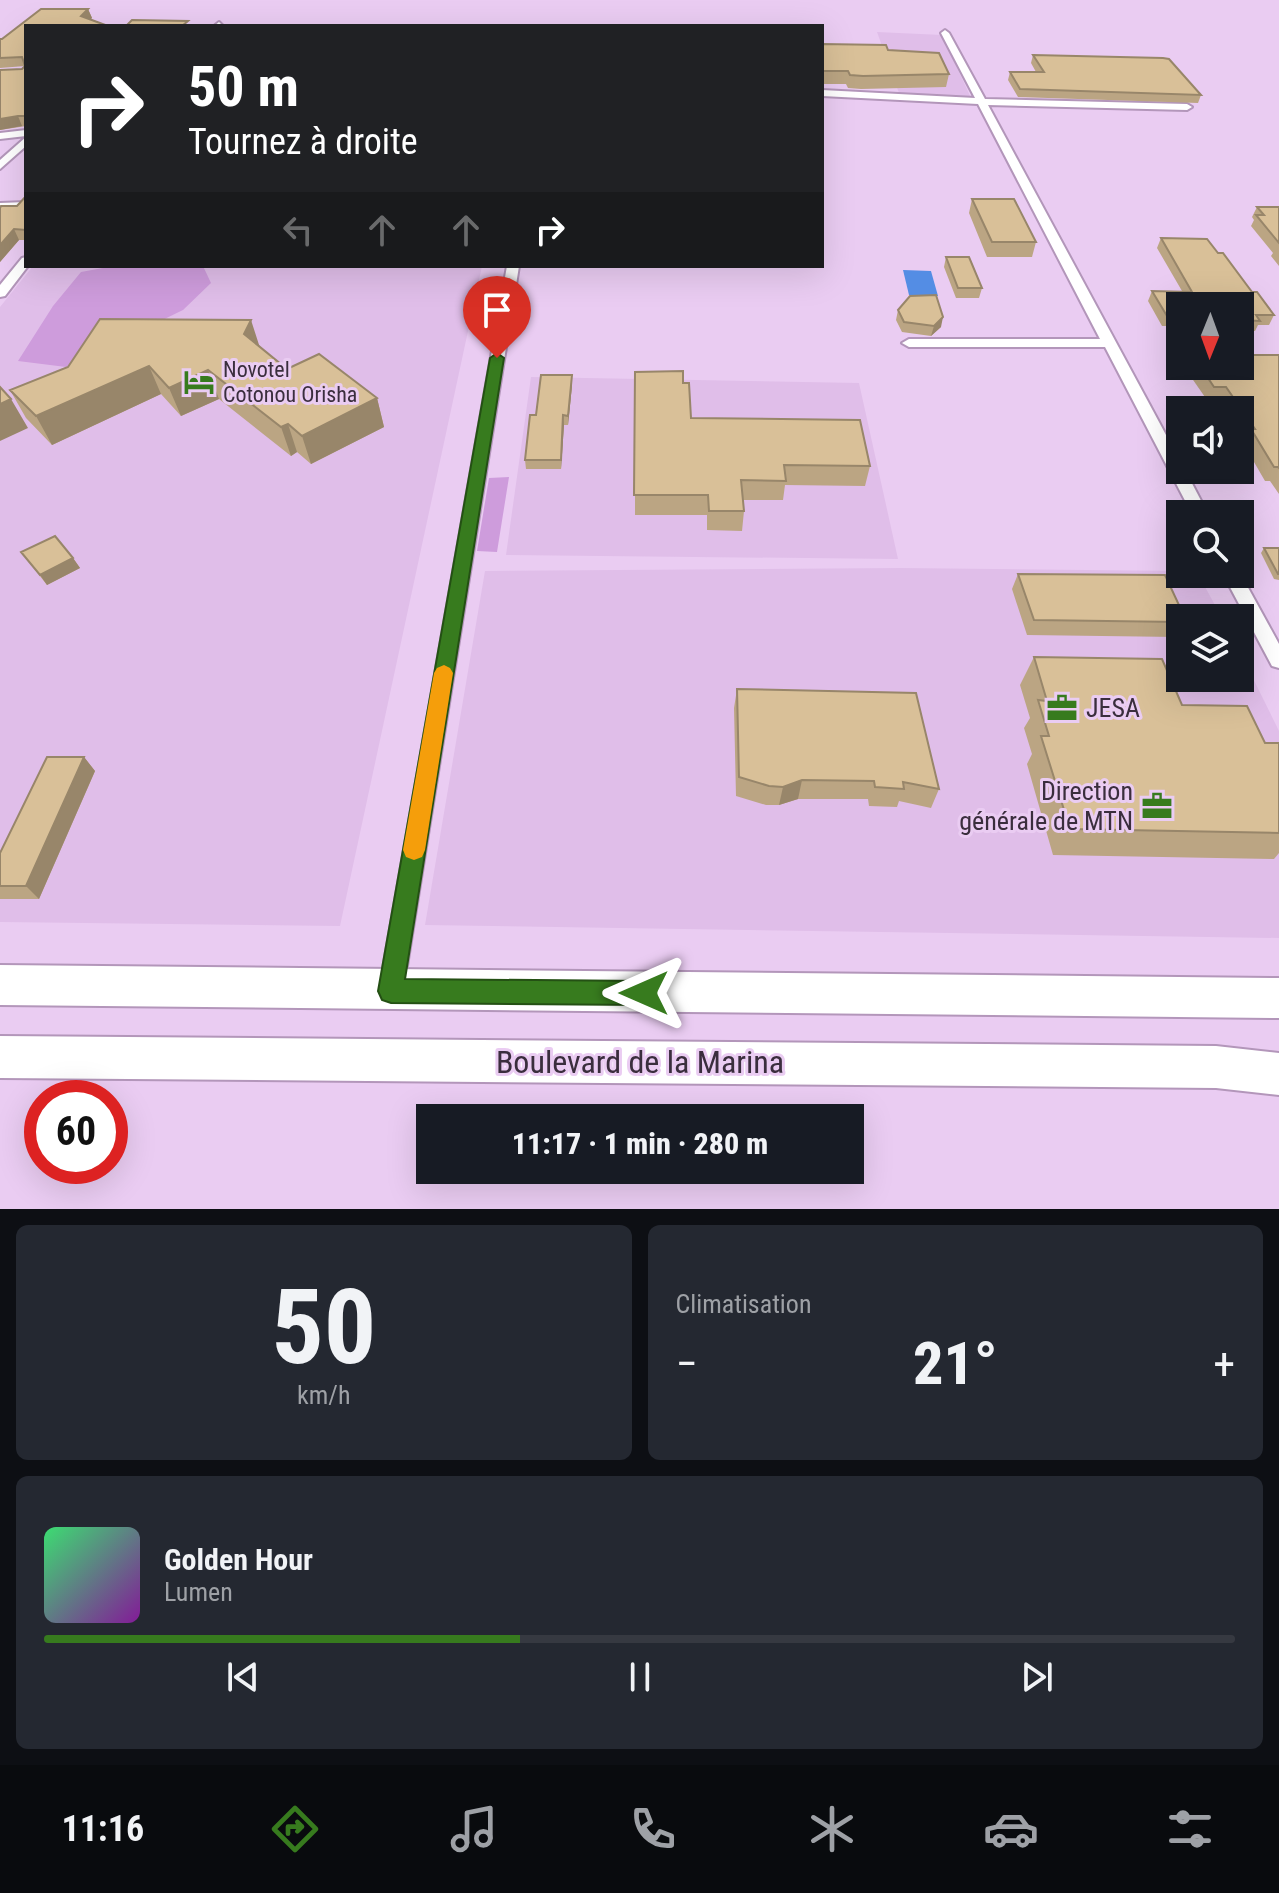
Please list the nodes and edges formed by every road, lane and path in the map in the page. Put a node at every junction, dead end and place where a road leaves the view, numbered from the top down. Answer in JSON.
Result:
{"nodes":[{"id":1,"x":945,"y":33,"type":"dead end"},
{"id":2,"x":824,"y":93,"type":"edge"},
{"id":3,"x":979,"y":100,"type":"junction"},
{"id":4,"x":1187,"y":107,"type":"edge"},
{"id":5,"x":24,"y":133,"type":"edge"},
{"id":6,"x":0,"y":136,"type":"edge"},
{"id":7,"x":24,"y":142,"type":"edge"},
{"id":8,"x":0,"y":166,"type":"edge"},
{"id":9,"x":0,"y":194,"type":"edge"},
{"id":10,"x":24,"y":194,"type":"edge"},
{"id":11,"x":24,"y":205,"type":"edge"},
{"id":12,"x":0,"y":206,"type":"edge"},
{"id":13,"x":24,"y":263,"type":"edge"},
{"id":14,"x":513,"y":268,"type":"edge"},
{"id":15,"x":0,"y":293,"type":"edge"},
{"id":16,"x":909,"y":343,"type":"dead end"},
{"id":17,"x":1109,"y":343,"type":"junction"},
{"id":18,"x":1193,"y":500,"type":"edge"},
{"id":19,"x":1240,"y":588,"type":"edge"},
{"id":20,"x":1279,"y":661,"type":"edge"},
{"id":21,"x":0,"y":985,"type":"edge"},
{"id":22,"x":391,"y":991,"type":"junction"},
{"id":23,"x":1279,"y":998,"type":"edge"},
{"id":24,"x":0,"y":1057,"type":"edge"},
{"id":25,"x":1279,"y":1074,"type":"edge"}],
"edges":[{"from":1,"to":3,"type":"street"},
{"from":2,"to":3,"type":"street"},
{"from":3,"to":4,"type":"street"},
{"from":3,"to":17,"type":"street"},
{"from":5,"to":6,"type":"street"},
{"from":7,"to":8,"type":"street"},
{"from":9,"to":10,"type":"street"},
{"from":11,"to":12,"type":"street"},
{"from":13,"to":15,"type":"street"},
{"from":14,"to":22,"type":"street"},
{"from":16,"to":17,"type":"street"},
{"from":17,"to":18,"type":"street"},
{"from":19,"to":20,"type":"street"},
{"from":21,"to":22,"type":"main road"},
{"from":22,"to":23,"type":"main road"},
{"from":24,"to":25,"type":"main road","name":"Boulevard de la Marina"}]}
